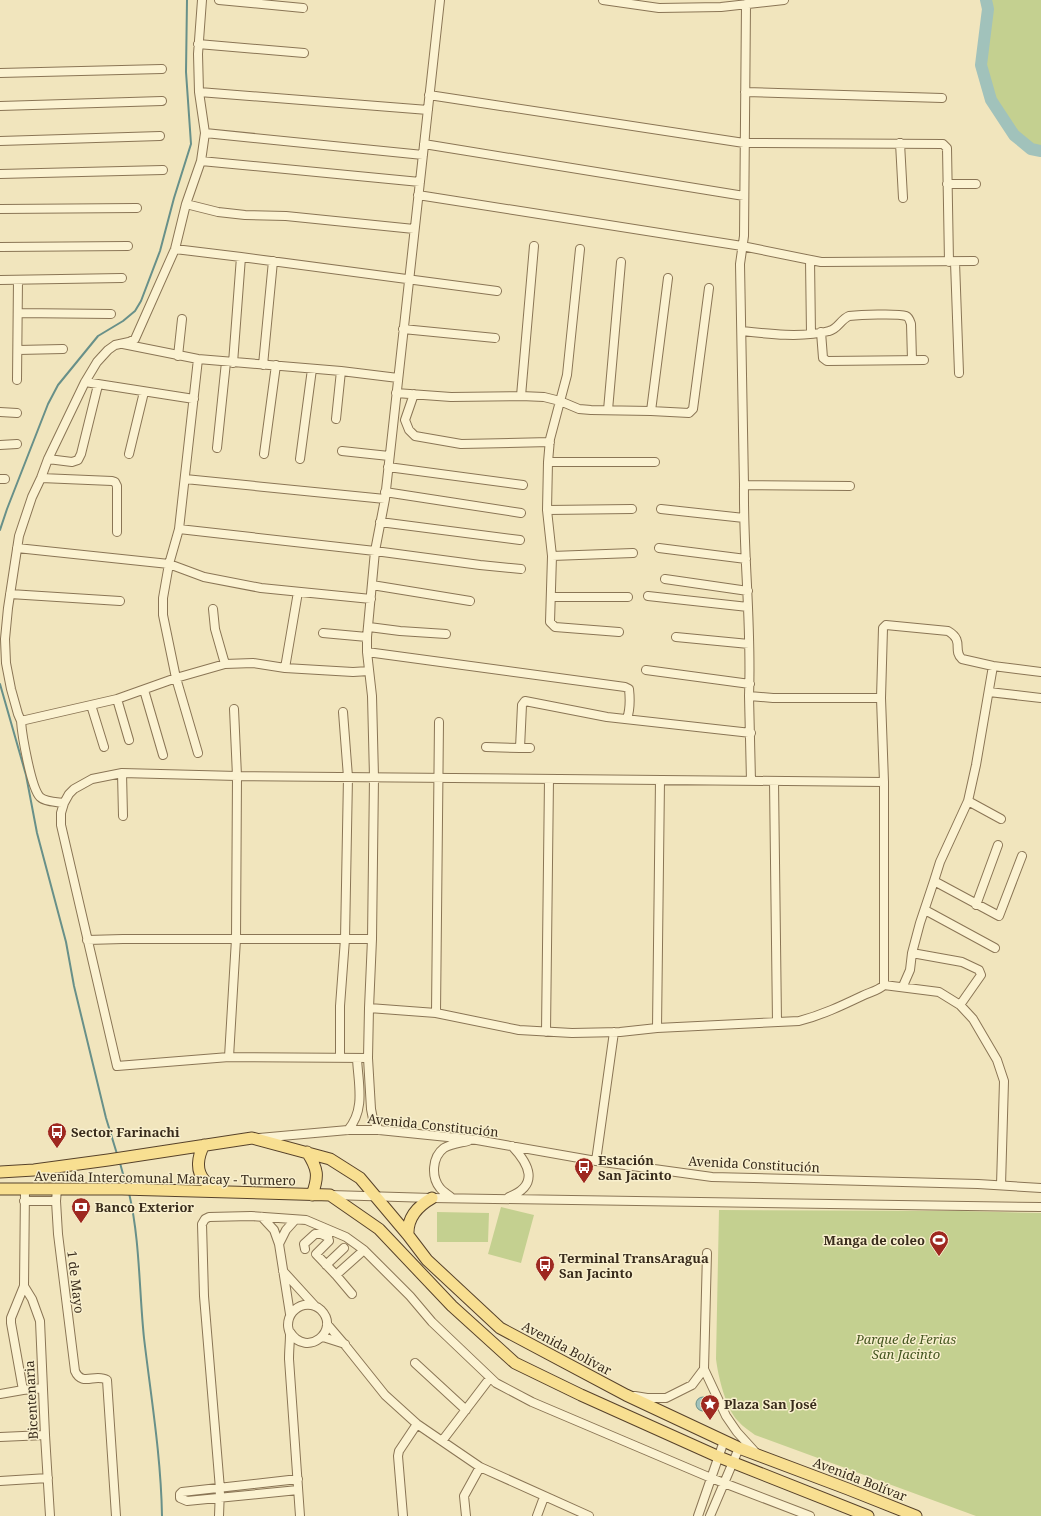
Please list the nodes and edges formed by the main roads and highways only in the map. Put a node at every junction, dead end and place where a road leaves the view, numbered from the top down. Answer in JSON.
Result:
{"nodes":[{"id":1,"x":252,"y":1138,"type":"joint"},
{"id":2,"x":204,"y":1145,"type":"junction"},
{"id":3,"x":307,"y":1152,"type":"junction"},
{"id":4,"x":0,"y":1172,"type":"edge"},
{"id":5,"x":0,"y":1189,"type":"edge"},
{"id":6,"x":224,"y":1192,"type":"junction"},
{"id":7,"x":312,"y":1195,"type":"junction"},
{"id":8,"x":432,"y":1198,"type":"road end"},
{"id":9,"x":408,"y":1235,"type":"junction"},
{"id":10,"x":868,"y":1516,"type":"edge"},
{"id":11,"x":916,"y":1516,"type":"edge"}],
"edges":[{"from":1,"to":2,"type":"main road","name":"Avenida Intercomunal Maracay - Turmero"},
{"from":1,"to":3,"type":"main road","name":"Avenida Bolívar"},
{"from":2,"to":4,"type":"main road","name":"Avenida Intercomunal Maracay - Turmero"},
{"from":2,"to":6,"type":"main road"},
{"from":3,"to":7,"type":"main road"},
{"from":3,"to":9,"type":"main road","name":"Avenida Bolívar"},
{"from":5,"to":6,"type":"main road","name":"Avenida Intercomunal Maracay - Turmero"},
{"from":6,"to":7,"type":"main road","name":"Avenida Intercomunal Maracay - Turmero"},
{"from":7,"to":10,"type":"main road","name":"Avenida Intercomunal Maracay - Turmero"},
{"from":8,"to":9,"type":"main road"},
{"from":9,"to":11,"type":"main road","name":"Avenida Bolívar"}]}
